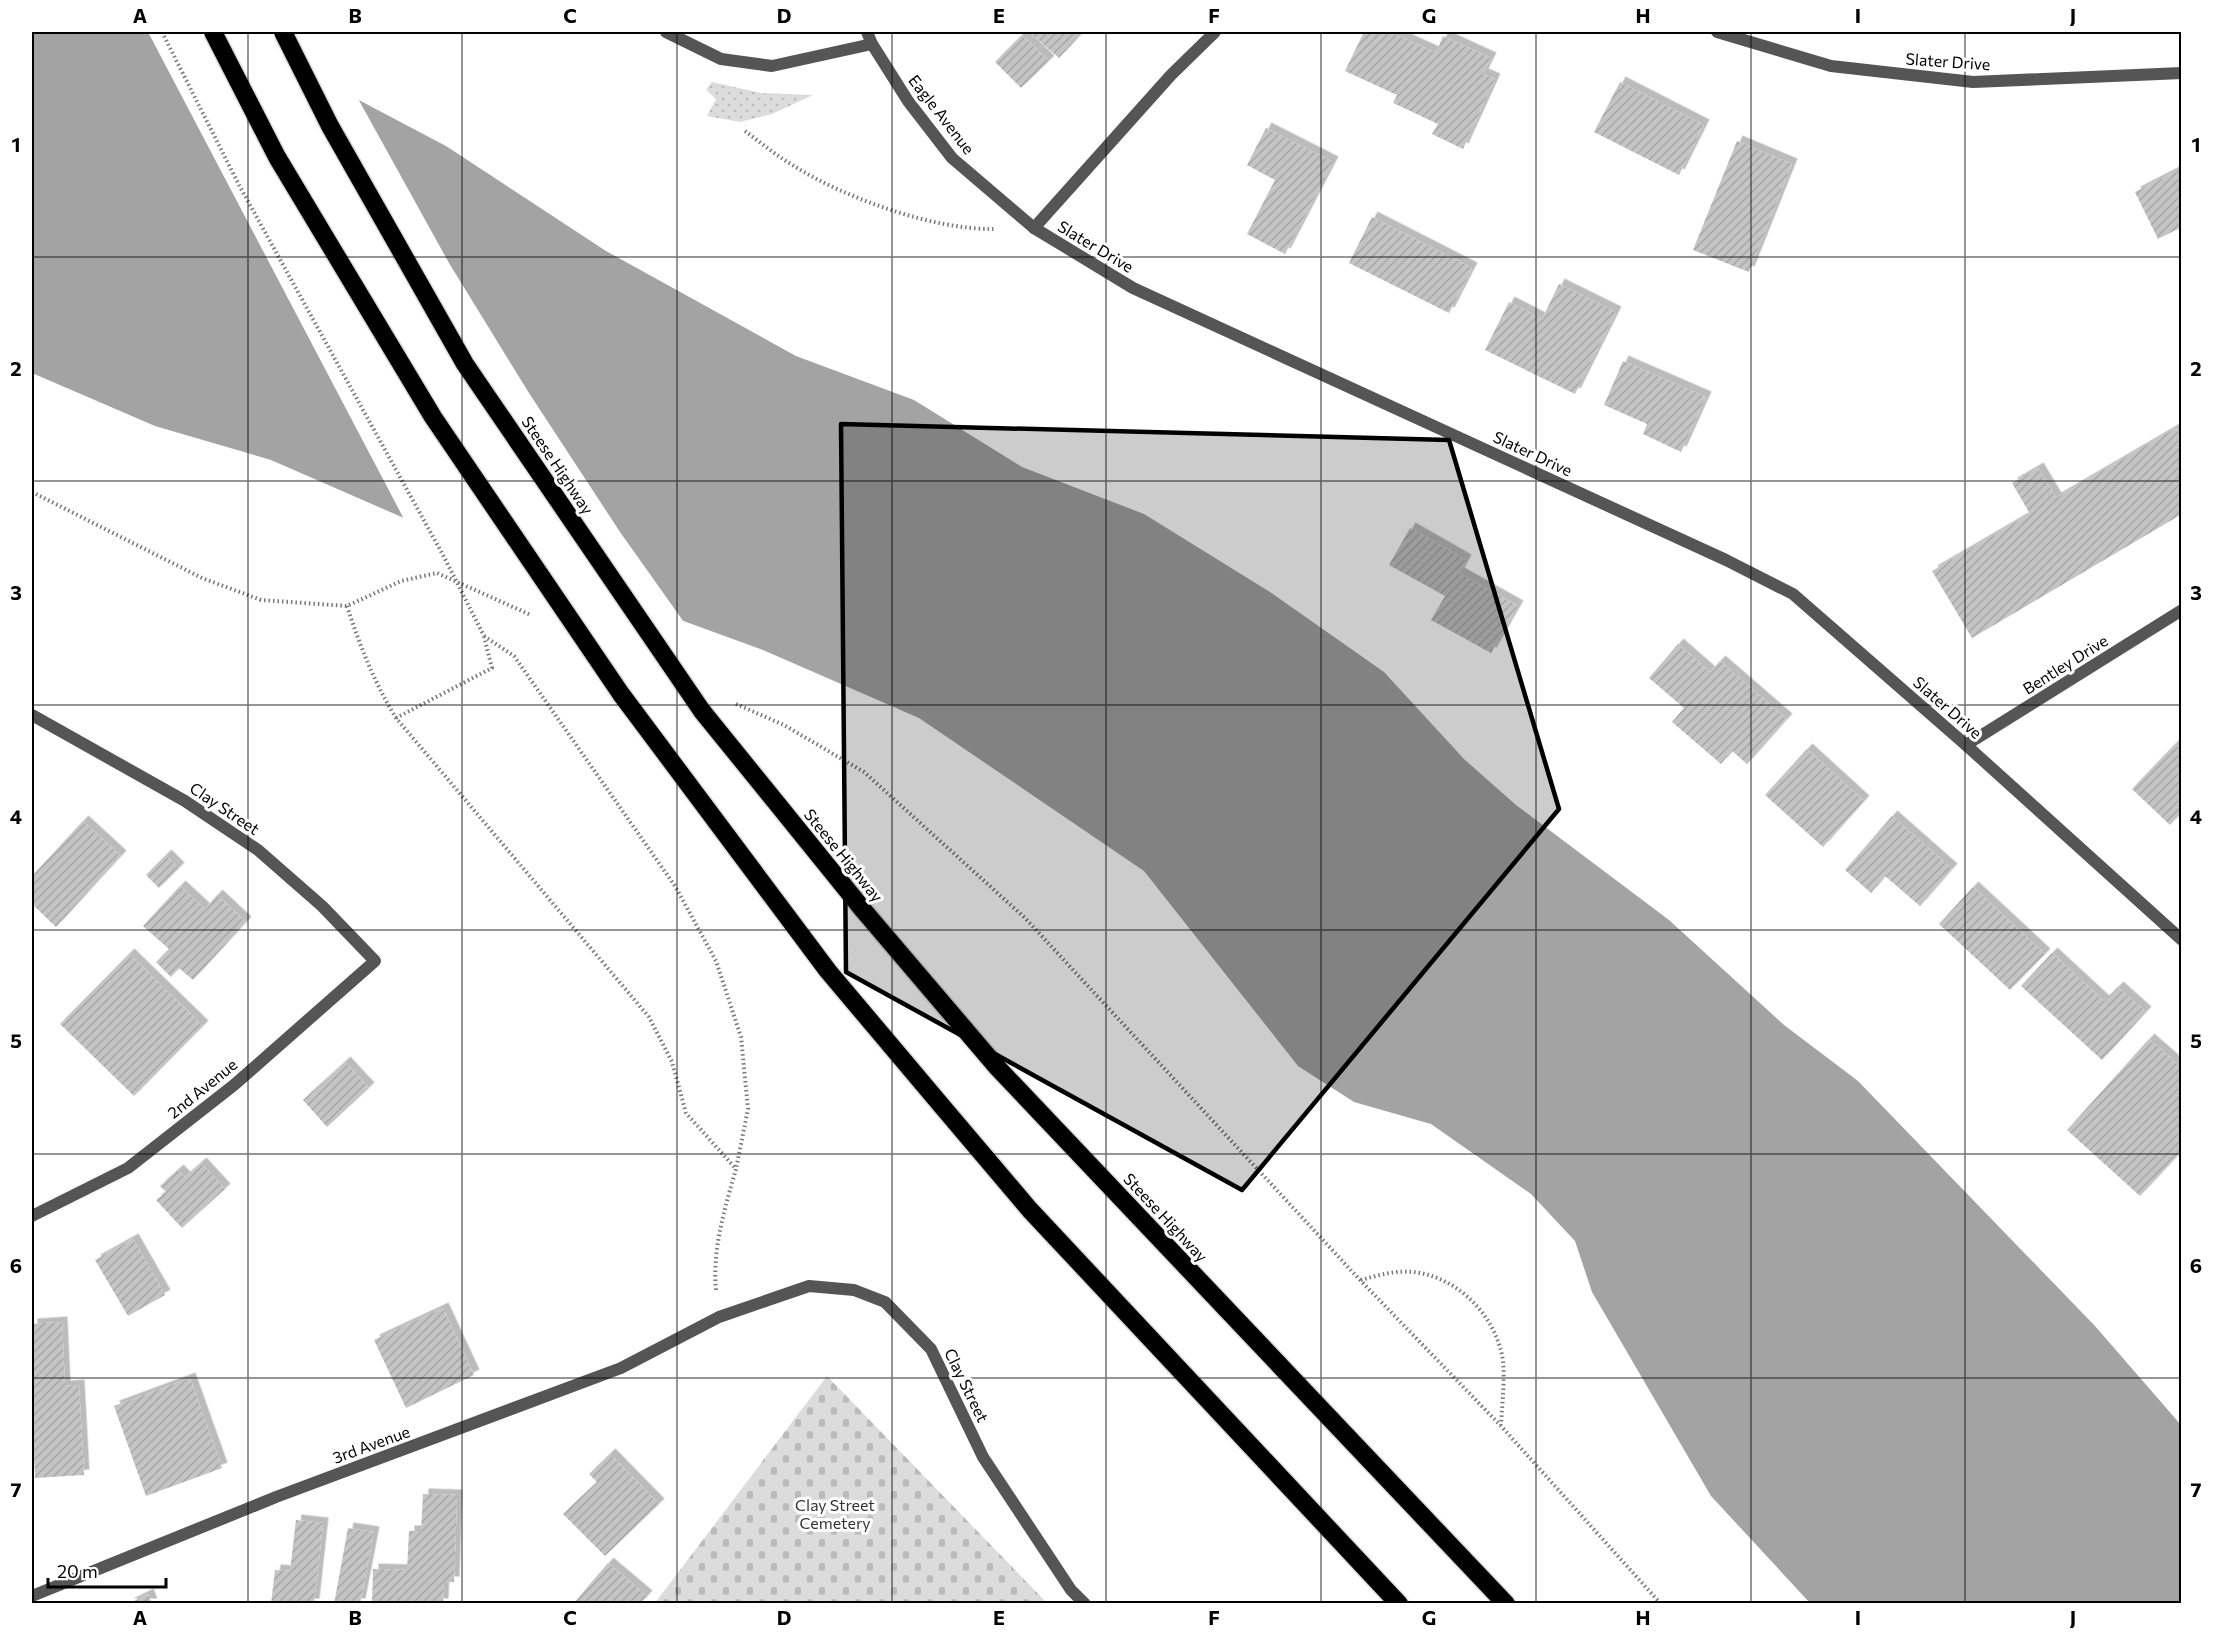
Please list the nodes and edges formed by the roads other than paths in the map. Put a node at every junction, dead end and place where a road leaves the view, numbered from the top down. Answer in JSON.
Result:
{"nodes":[{"id":1,"x":213,"y":32,"type":"edge"},
{"id":2,"x":283,"y":32,"type":"edge"},
{"id":3,"x":666,"y":32,"type":"edge"},
{"id":4,"x":867,"y":32,"type":"edge"},
{"id":5,"x":1215,"y":32,"type":"edge"},
{"id":6,"x":1717,"y":32,"type":"edge"},
{"id":7,"x":872,"y":44,"type":"junction"},
{"id":8,"x":2181,"y":74,"type":"edge"},
{"id":9,"x":1034,"y":228,"type":"junction"},
{"id":10,"x":2181,"y":610,"type":"edge"},
{"id":11,"x":32,"y":715,"type":"edge"},
{"id":12,"x":1966,"y":745,"type":"junction"},
{"id":13,"x":2181,"y":940,"type":"edge"},
{"id":14,"x":375,"y":961,"type":"joint"},
{"id":15,"x":32,"y":1216,"type":"edge"},
{"id":16,"x":719,"y":1317,"type":"joint"},
{"id":17,"x":32,"y":1596,"type":"edge"},
{"id":18,"x":1086,"y":1604,"type":"edge"},
{"id":19,"x":1399,"y":1604,"type":"edge"},
{"id":20,"x":1506,"y":1604,"type":"edge"}],
"edges":[{"from":1,"to":19,"type":"highway","bridge":true},
{"from":2,"to":20,"type":"highway","name":"Steese Highway","bridge":true},
{"from":3,"to":7,"type":"street"},
{"from":4,"to":7,"type":"street","name":"Eagle Avenue"},
{"from":5,"to":9,"type":"street","name":"Slater Drive"},
{"from":6,"to":8,"type":"street","name":"Slater Drive"},
{"from":7,"to":9,"type":"street","name":"Eagle Avenue"},
{"from":9,"to":12,"type":"street","name":"Slater Drive"},
{"from":10,"to":12,"type":"street","name":"Bentley Drive"},
{"from":11,"to":14,"type":"street","name":"Clay Street"},
{"from":12,"to":13,"type":"street","name":"Slater Drive"},
{"from":14,"to":15,"type":"street","name":"2nd Avenue"},
{"from":16,"to":17,"type":"street","name":"3rd Avenue"},
{"from":16,"to":18,"type":"street","name":"Clay Street"}]}
